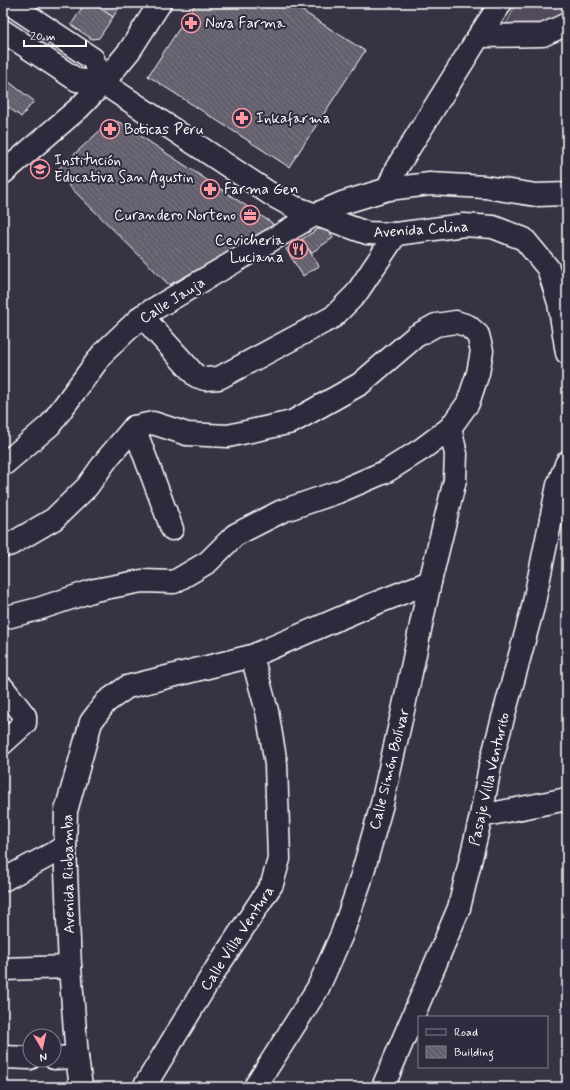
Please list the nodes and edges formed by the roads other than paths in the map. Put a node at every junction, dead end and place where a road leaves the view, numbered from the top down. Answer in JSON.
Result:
{"nodes":[{"id":1,"x":9,"y":3,"type":"edge"},
{"id":2,"x":160,"y":3,"type":"edge"},
{"id":3,"x":501,"y":3,"type":"edge"},
{"id":4,"x":567,"y":24,"type":"edge"},
{"id":5,"x":3,"y":31,"type":"edge"},
{"id":6,"x":479,"y":36,"type":"junction"},
{"id":7,"x":103,"y":83,"type":"junction"},
{"id":8,"x":3,"y":173,"type":"edge"},
{"id":9,"x":388,"y":189,"type":"junction"},
{"id":10,"x":567,"y":194,"type":"edge"},
{"id":11,"x":314,"y":215,"type":"junction"},
{"id":12,"x":396,"y":234,"type":"junction"},
{"id":13,"x":142,"y":316,"type":"junction"},
{"id":14,"x":567,"y":354,"type":"edge"},
{"id":15,"x":134,"y":428,"type":"junction"},
{"id":16,"x":450,"y":428,"type":"junction"},
{"id":17,"x":567,"y":462,"type":"edge"},
{"id":18,"x":3,"y":465,"type":"edge"},
{"id":19,"x":172,"y":529,"type":"dead end"},
{"id":20,"x":3,"y":546,"type":"edge"},
{"id":21,"x":430,"y":582,"type":"junction"},
{"id":22,"x":3,"y":618,"type":"edge"},
{"id":23,"x":252,"y":656,"type":"junction"},
{"id":24,"x":3,"y":688,"type":"edge"},
{"id":25,"x":3,"y":743,"type":"edge"},
{"id":26,"x":567,"y":799,"type":"edge"},
{"id":27,"x":481,"y":816,"type":"junction"},
{"id":28,"x":65,"y":847,"type":"junction"},
{"id":29,"x":3,"y":880,"type":"edge"},
{"id":30,"x":70,"y":967,"type":"junction"},
{"id":31,"x":3,"y":969,"type":"edge"},
{"id":32,"x":3,"y":1057,"type":"edge"},
{"id":33,"x":77,"y":1057,"type":"junction"},
{"id":34,"x":22,"y":1058,"type":"edge"},
{"id":35,"x":62,"y":1058,"type":"edge"},
{"id":36,"x":81,"y":1087,"type":"edge"},
{"id":37,"x":144,"y":1087,"type":"edge"},
{"id":38,"x":255,"y":1087,"type":"edge"},
{"id":39,"x":383,"y":1087,"type":"edge"}],
"edges":[{"from":1,"to":7,"type":"street"},
{"from":2,"to":7,"type":"street"},
{"from":3,"to":6,"type":"street"},
{"from":4,"to":6,"type":"street"},
{"from":5,"to":7,"type":"street"},
{"from":6,"to":9,"type":"street"},
{"from":7,"to":8,"type":"street"},
{"from":7,"to":11,"type":"street","name":"Avenida Colina"},
{"from":9,"to":10,"type":"street","name":"Calle Jauja"},
{"from":9,"to":11,"type":"street","name":"Calle Jauja"},
{"from":11,"to":12,"type":"street","name":"Avenida Colina"},
{"from":11,"to":13,"type":"street","name":"Calle Jauja"},
{"from":12,"to":13,"type":"street"},
{"from":12,"to":14,"type":"street","name":"Avenida Colina"},
{"from":13,"to":18,"type":"street","name":"Calle Jauja"},
{"from":15,"to":16,"type":"street"},
{"from":15,"to":19,"type":"street"},
{"from":15,"to":20,"type":"street"},
{"from":16,"to":21,"type":"street","name":"Calle Simón Bolívar"},
{"from":16,"to":22,"type":"street"},
{"from":17,"to":27,"type":"street","name":"Pasaje Villa Venturito"},
{"from":21,"to":23,"type":"street","name":"Avenida Riobamba"},
{"from":21,"to":38,"type":"street","name":"Calle Simón Bolívar"},
{"from":23,"to":28,"type":"street","name":"Avenida Riobamba"},
{"from":23,"to":37,"type":"street","name":"Calle Villa Ventura"},
{"from":24,"to":25,"type":"street"},
{"from":26,"to":27,"type":"street"},
{"from":27,"to":39,"type":"street","name":"Pasaje Villa Venturito"},
{"from":28,"to":29,"type":"street"},
{"from":28,"to":30,"type":"street","name":"Avenida Riobamba"},
{"from":30,"to":31,"type":"street"},
{"from":30,"to":33,"type":"street","name":"Avenida Riobamba"},
{"from":32,"to":34,"type":"street"},
{"from":33,"to":35,"type":"street"},
{"from":33,"to":36,"type":"street","name":"Avenida Riobamba"}]}
